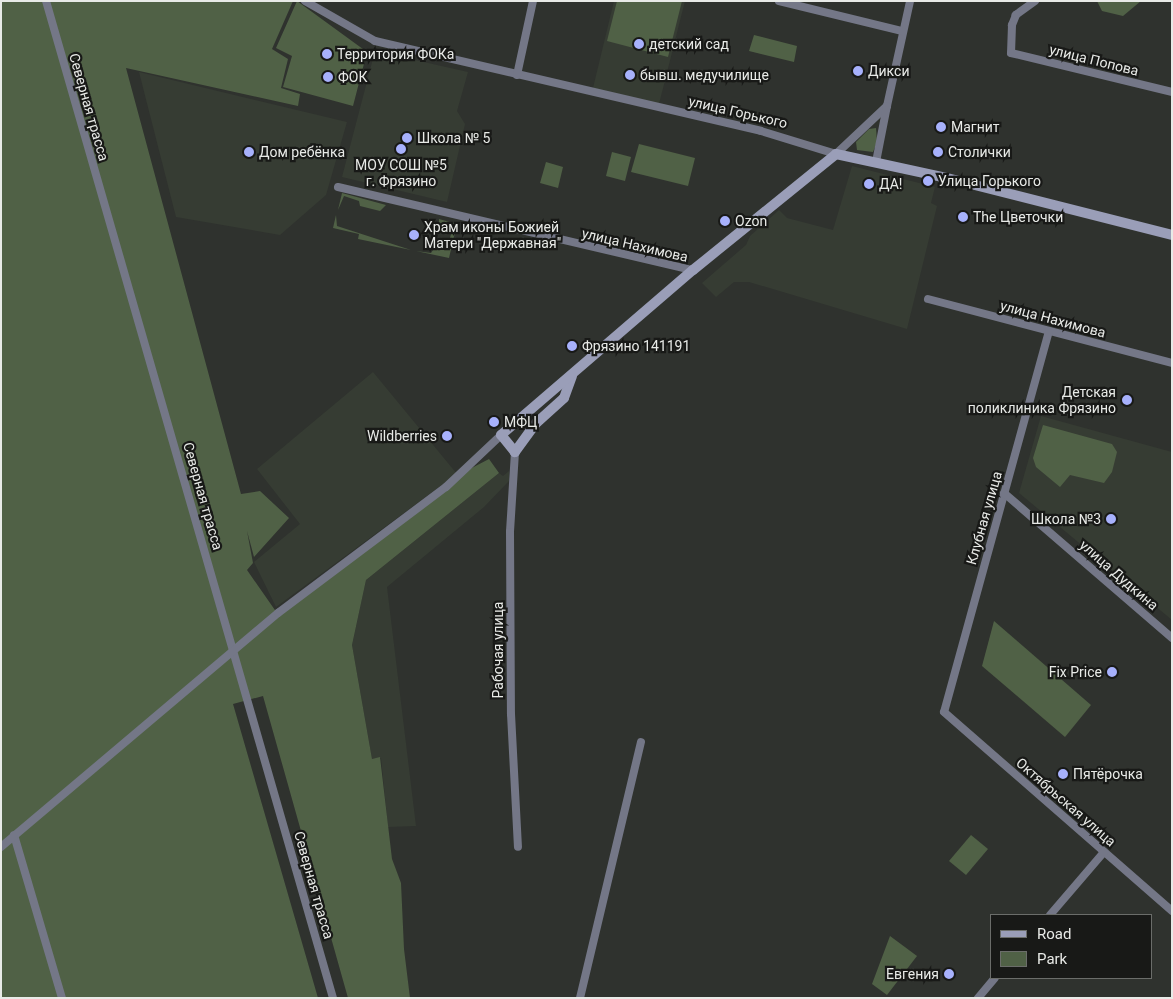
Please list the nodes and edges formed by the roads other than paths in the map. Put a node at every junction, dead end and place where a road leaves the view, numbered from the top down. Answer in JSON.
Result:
{"nodes":[{"id":1,"x":46,"y":1,"type":"edge"},
{"id":2,"x":305,"y":1,"type":"edge"},
{"id":3,"x":533,"y":1,"type":"edge"},
{"id":4,"x":779,"y":1,"type":"edge"},
{"id":5,"x":910,"y":1,"type":"edge"},
{"id":6,"x":1035,"y":1,"type":"edge"},
{"id":7,"x":902,"y":31,"type":"junction"},
{"id":8,"x":517,"y":75,"type":"junction"},
{"id":9,"x":1172,"y":92,"type":"edge"},
{"id":10,"x":887,"y":106,"type":"junction"},
{"id":11,"x":836,"y":154,"type":"junction"},
{"id":12,"x":876,"y":162,"type":"junction"},
{"id":13,"x":338,"y":187,"type":"dead end"},
{"id":14,"x":1172,"y":235,"type":"edge"},
{"id":15,"x":693,"y":270,"type":"junction"},
{"id":16,"x":928,"y":299,"type":"dead end"},
{"id":17,"x":1049,"y":331,"type":"junction"},
{"id":18,"x":1172,"y":363,"type":"edge"},
{"id":19,"x":572,"y":376,"type":"junction"},
{"id":20,"x":501,"y":435,"type":"junction"},
{"id":21,"x":515,"y":452,"type":"junction"},
{"id":22,"x":1004,"y":492,"type":"junction"},
{"id":23,"x":1172,"y":638,"type":"edge"},
{"id":24,"x":236,"y":650,"type":"junction"},
{"id":25,"x":944,"y":712,"type":"joint"},
{"id":26,"x":641,"y":742,"type":"dead end"},
{"id":27,"x":14,"y":835,"type":"junction"},
{"id":28,"x":518,"y":847,"type":"dead end"},
{"id":29,"x":1,"y":848,"type":"edge"},
{"id":30,"x":1104,"y":852,"type":"junction"},
{"id":31,"x":1172,"y":911,"type":"edge"},
{"id":32,"x":1051,"y":914,"type":"edge"},
{"id":33,"x":994,"y":979,"type":"edge"},
{"id":34,"x":62,"y":998,"type":"edge"},
{"id":35,"x":333,"y":998,"type":"edge"},
{"id":36,"x":580,"y":998,"type":"edge"},
{"id":37,"x":978,"y":998,"type":"edge"}],
"edges":[{"from":1,"to":24,"type":"street","name":"Северная трасса"},
{"from":2,"to":8,"type":"street","name":"улица Горького"},
{"from":3,"to":8,"type":"street"},
{"from":4,"to":7,"type":"street"},
{"from":5,"to":7,"type":"street"},
{"from":6,"to":9,"type":"street","name":"улица Попова"},
{"from":7,"to":10,"type":"street"},
{"from":8,"to":11,"type":"street","name":"улица Горького"},
{"from":10,"to":11,"type":"street"},
{"from":10,"to":12,"type":"street"},
{"from":11,"to":12,"type":"street","name":"улица Горького"},
{"from":11,"to":15,"type":"street"},
{"from":12,"to":14,"type":"street","name":"улица Горького"},
{"from":13,"to":15,"type":"street","name":"улица Нахимова"},
{"from":15,"to":19,"type":"street"},
{"from":16,"to":17,"type":"street","name":"улица Нахимова"},
{"from":17,"to":18,"type":"street","name":"улица Нахимова"},
{"from":17,"to":22,"type":"street","name":"Клубная улица"},
{"from":19,"to":20,"type":"street"},
{"from":19,"to":21,"type":"street"},
{"from":20,"to":21,"type":"street"},
{"from":20,"to":24,"type":"street"},
{"from":21,"to":28,"type":"street","name":"Рабочая улица"},
{"from":22,"to":23,"type":"street","name":"улица Дудкина"},
{"from":22,"to":25,"type":"street","name":"Клубная улица"},
{"from":24,"to":27,"type":"street"},
{"from":24,"to":35,"type":"street","name":"Северная трасса"},
{"from":25,"to":30,"type":"street","name":"Октябрьская улица"},
{"from":26,"to":36,"type":"street"},
{"from":27,"to":29,"type":"street"},
{"from":27,"to":34,"type":"street"},
{"from":30,"to":31,"type":"street","name":"Октябрьская улица"},
{"from":30,"to":32,"type":"street"},
{"from":33,"to":37,"type":"street"}]}
